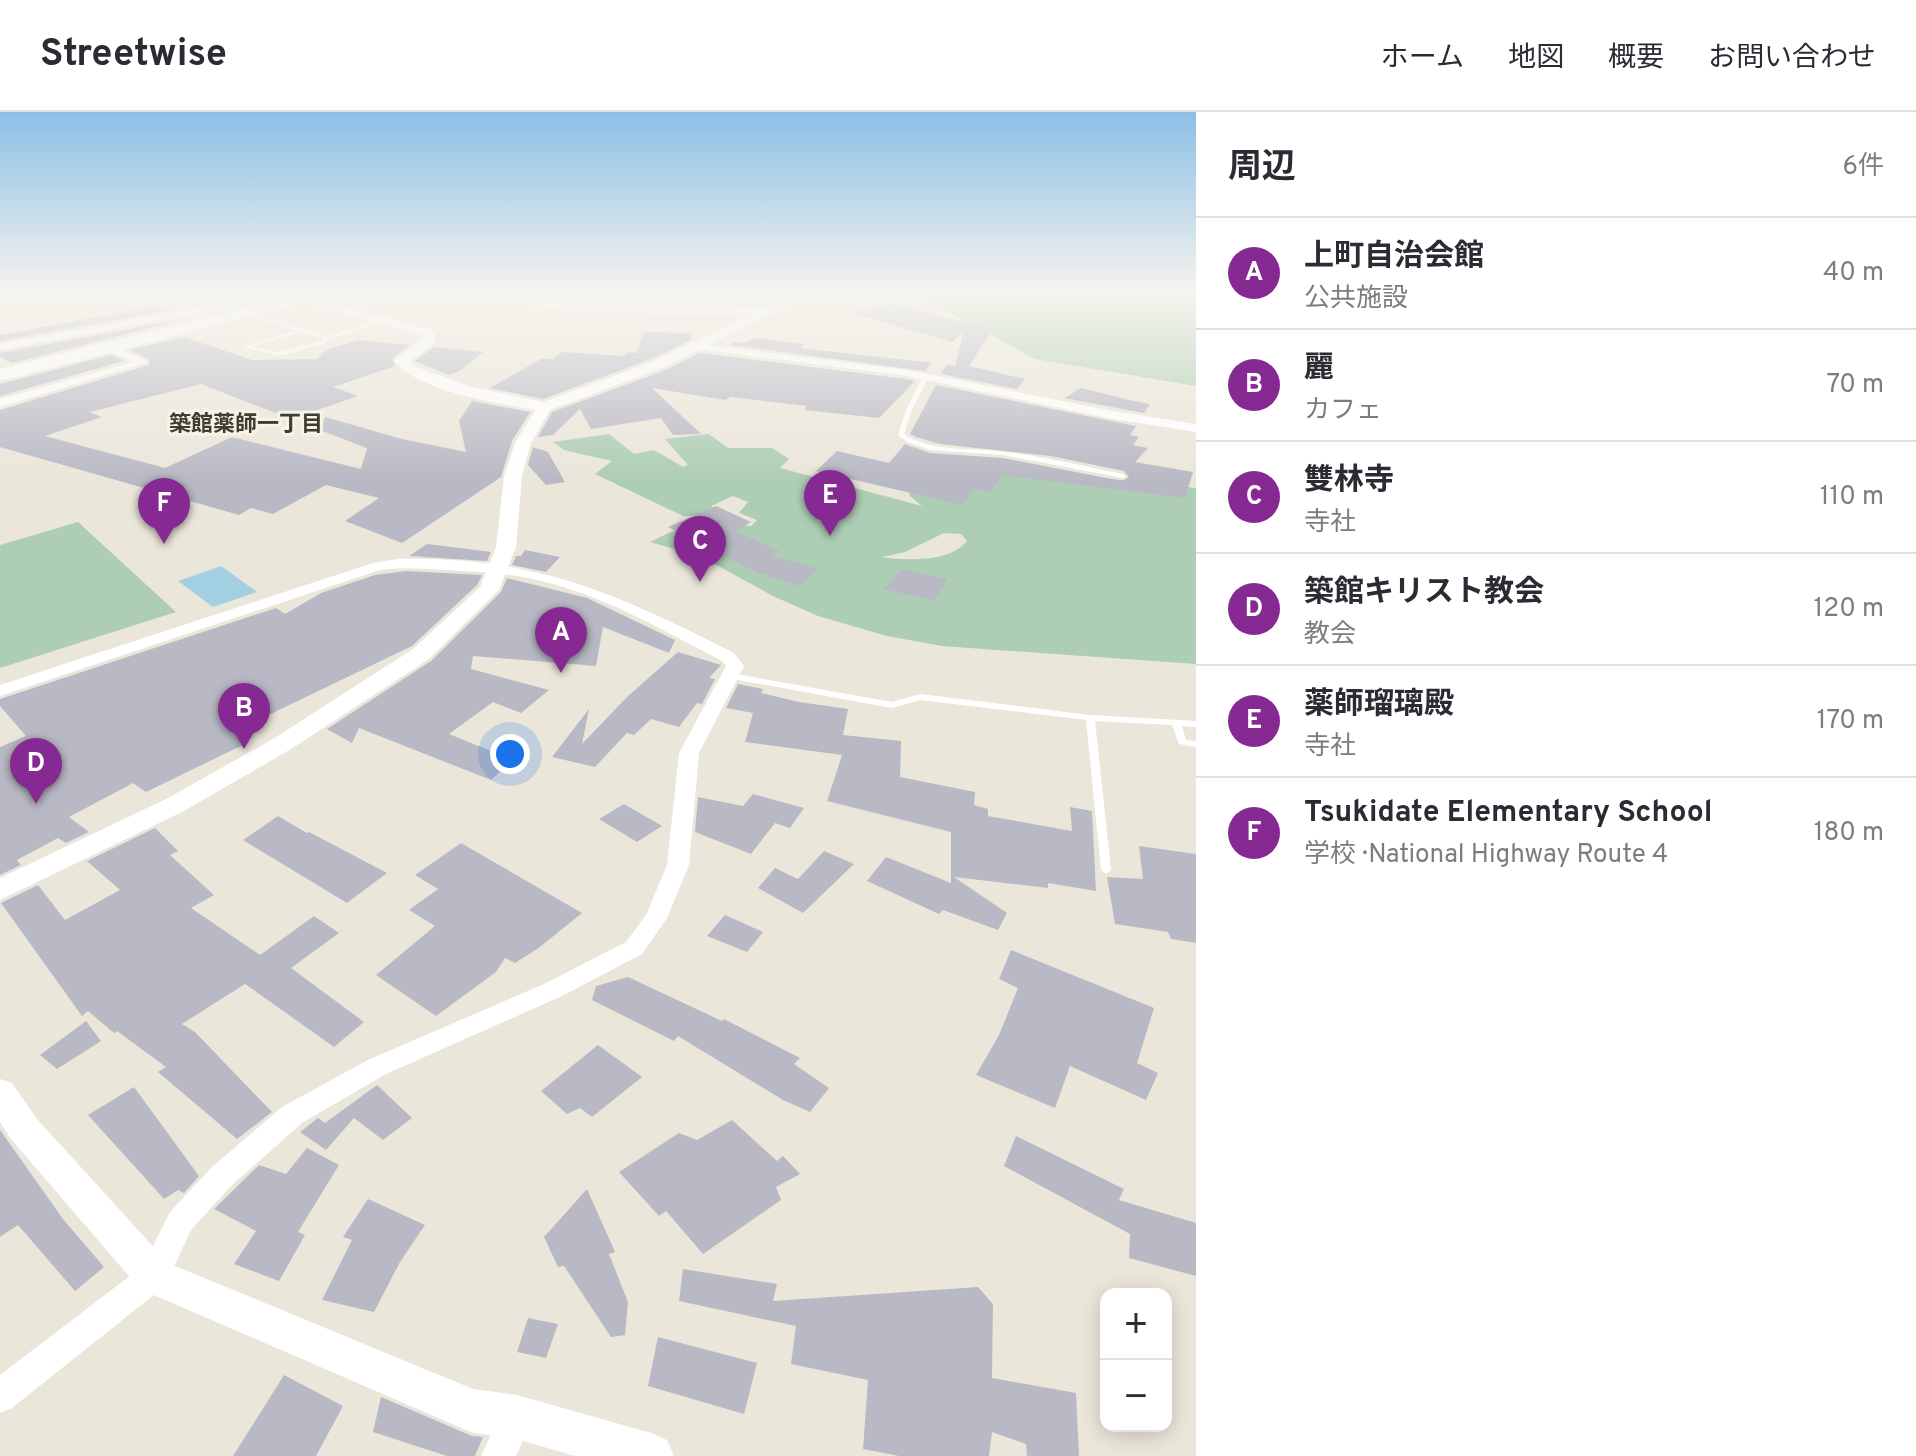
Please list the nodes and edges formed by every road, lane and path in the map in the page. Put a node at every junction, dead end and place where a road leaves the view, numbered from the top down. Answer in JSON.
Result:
{"nodes":[{"id":1,"x":78,"y":355,"type":"edge"},
{"id":2,"x":126,"y":355,"type":"edge"},
{"id":3,"x":407,"y":355,"type":"edge"},
{"id":4,"x":681,"y":355,"type":"edge"},
{"id":5,"x":759,"y":355,"type":"edge"},
{"id":6,"x":0,"y":375,"type":"edge"},
{"id":7,"x":926,"y":376,"type":"junction"},
{"id":8,"x":0,"y":403,"type":"edge"},
{"id":9,"x":544,"y":407,"type":"junction"},
{"id":10,"x":1196,"y":428,"type":"edge"},
{"id":11,"x":1123,"y":476,"type":"dead end"},
{"id":12,"x":499,"y":569,"type":"junction"},
{"id":13,"x":730,"y":676,"type":"junction"},
{"id":14,"x":0,"y":691,"type":"edge"},
{"id":15,"x":1090,"y":718,"type":"junction"},
{"id":16,"x":1176,"y":722,"type":"junction"},
{"id":17,"x":1196,"y":724,"type":"edge"},
{"id":18,"x":1196,"y":744,"type":"edge"},
{"id":19,"x":1106,"y":870,"type":"dead end"},
{"id":20,"x":0,"y":890,"type":"edge"},
{"id":21,"x":0,"y":1093,"type":"edge"},
{"id":22,"x":154,"y":1276,"type":"junction"},
{"id":23,"x":0,"y":1396,"type":"edge"},
{"id":24,"x":517,"y":1417,"type":"junction"},
{"id":25,"x":498,"y":1456,"type":"edge"},
{"id":26,"x":651,"y":1456,"type":"edge"}],
"edges":[{"from":1,"to":6,"type":"highway"},
{"from":2,"to":8,"type":"street"},
{"from":3,"to":9,"type":"street"},
{"from":4,"to":9,"type":"street"},
{"from":5,"to":7,"type":"street"},
{"from":7,"to":10,"type":"street"},
{"from":7,"to":11,"type":"lane"},
{"from":9,"to":12,"type":"street"},
{"from":12,"to":13,"type":"street"},
{"from":12,"to":14,"type":"street"},
{"from":12,"to":20,"type":"street"},
{"from":13,"to":15,"type":"lane"},
{"from":13,"to":22,"type":"street"},
{"from":15,"to":16,"type":"lane"},
{"from":15,"to":19,"type":"lane"},
{"from":16,"to":17,"type":"lane"},
{"from":16,"to":18,"type":"lane"},
{"from":21,"to":22,"type":"street"},
{"from":22,"to":23,"type":"street"},
{"from":22,"to":24,"type":"street"},
{"from":24,"to":25,"type":"street"},
{"from":24,"to":26,"type":"street"}]}
